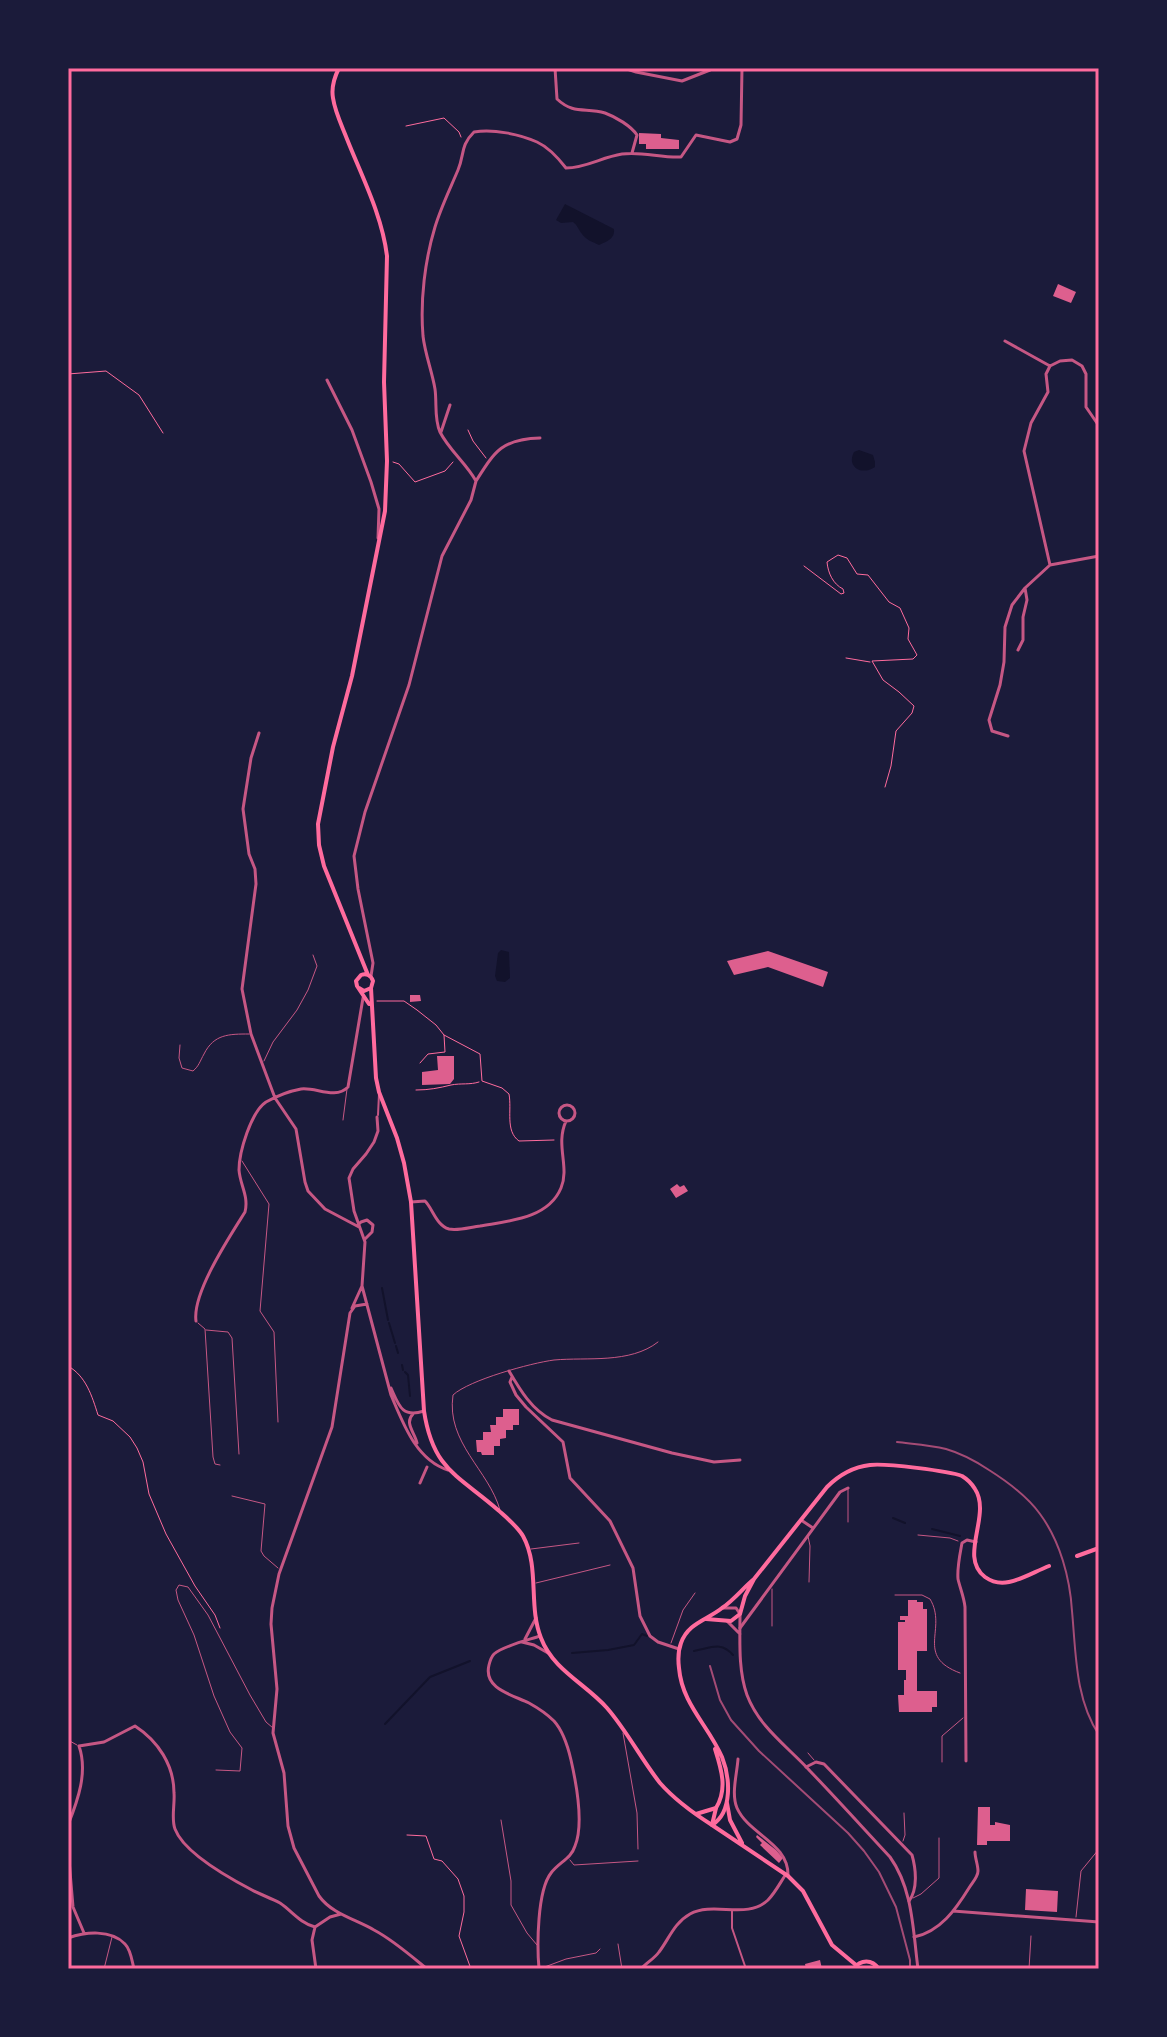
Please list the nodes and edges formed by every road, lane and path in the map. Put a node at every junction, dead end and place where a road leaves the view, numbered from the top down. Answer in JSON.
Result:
{"nodes":[{"id":1,"x":339,"y":68,"type":"edge"},
{"id":2,"x":555,"y":68,"type":"edge"},
{"id":3,"x":624,"y":68,"type":"edge"},
{"id":4,"x":710,"y":68,"type":"edge"},
{"id":5,"x":742,"y":68,"type":"edge"},
{"id":6,"x":406,"y":126,"type":"dead end"},
{"id":7,"x":464,"y":142,"type":"junction"},
{"id":8,"x":632,"y":153,"type":"junction"},
{"id":9,"x":1005,"y":341,"type":"dead end"},
{"id":10,"x":1050,"y":366,"type":"junction"},
{"id":11,"x":68,"y":374,"type":"edge"},
{"id":12,"x":327,"y":380,"type":"dead end"},
{"id":13,"x":450,"y":405,"type":"dead end"},
{"id":14,"x":1099,"y":426,"type":"edge"},
{"id":15,"x":468,"y":430,"type":"dead end"},
{"id":16,"x":163,"y":433,"type":"dead end"},
{"id":17,"x":441,"y":433,"type":"junction"},
{"id":18,"x":540,"y":438,"type":"dead end"},
{"id":19,"x":457,"y":457,"type":"junction"},
{"id":20,"x":387,"y":461,"type":"junction"},
{"id":21,"x":489,"y":461,"type":"junction"},
{"id":22,"x":476,"y":481,"type":"junction"},
{"id":23,"x":379,"y":545,"type":"junction"},
{"id":24,"x":1099,"y":556,"type":"edge"},
{"id":25,"x":1050,"y":565,"type":"junction"},
{"id":26,"x":804,"y":566,"type":"dead end"},
{"id":27,"x":1025,"y":588,"type":"junction"},
{"id":28,"x":1018,"y":650,"type":"dead end"},
{"id":29,"x":846,"y":658,"type":"dead end"},
{"id":30,"x":872,"y":661,"type":"junction"},
{"id":31,"x":259,"y":733,"type":"dead end"},
{"id":32,"x":1008,"y":736,"type":"dead end"},
{"id":33,"x":885,"y":787,"type":"dead end"},
{"id":34,"x":313,"y":955,"type":"dead end"},
{"id":35,"x":361,"y":959,"type":"junction"},
{"id":36,"x":370,"y":975,"type":"junction"},
{"id":37,"x":358,"y":976,"type":"junction"},
{"id":38,"x":359,"y":988,"type":"junction"},
{"id":39,"x":371,"y":988,"type":"junction"},
{"id":40,"x":364,"y":994,"type":"junction"},
{"id":41,"x":371,"y":1005,"type":"junction"},
{"id":42,"x":361,"y":1012,"type":"junction"},
{"id":43,"x":251,"y":1034,"type":"junction"},
{"id":44,"x":444,"y":1035,"type":"junction"},
{"id":45,"x":180,"y":1045,"type":"dead end"},
{"id":46,"x":263,"y":1063,"type":"junction"},
{"id":47,"x":420,"y":1063,"type":"dead end"},
{"id":48,"x":482,"y":1081,"type":"junction"},
{"id":49,"x":348,"y":1087,"type":"junction"},
{"id":50,"x":416,"y":1090,"type":"dead end"},
{"id":51,"x":379,"y":1092,"type":"junction"},
{"id":52,"x":275,"y":1098,"type":"junction"},
{"id":53,"x":377,"y":1117,"type":"joint"},
{"id":54,"x":343,"y":1120,"type":"dead end"},
{"id":55,"x":566,"y":1121,"type":"junction"},
{"id":56,"x":561,"y":1140,"type":"junction"},
{"id":57,"x":241,"y":1159,"type":"junction"},
{"id":58,"x":411,"y":1202,"type":"junction"},
{"id":59,"x":358,"y":1226,"type":"junction"},
{"id":60,"x":364,"y":1240,"type":"junction"},
{"id":61,"x":362,"y":1286,"type":"junction"},
{"id":62,"x":367,"y":1304,"type":"junction"},
{"id":63,"x":352,"y":1309,"type":"junction"},
{"id":64,"x":196,"y":1321,"type":"joint"},
{"id":65,"x":205,"y":1329,"type":"junction"},
{"id":66,"x":658,"y":1342,"type":"dead end"},
{"id":67,"x":68,"y":1366,"type":"edge"},
{"id":68,"x":509,"y":1371,"type":"junction"},
{"id":69,"x":512,"y":1377,"type":"junction"},
{"id":70,"x":387,"y":1379,"type":"junction"},
{"id":71,"x":424,"y":1411,"type":"junction"},
{"id":72,"x":413,"y":1414,"type":"junction"},
{"id":73,"x":278,"y":1422,"type":"dead end"},
{"id":74,"x":417,"y":1447,"type":"junction"},
{"id":75,"x":239,"y":1454,"type":"dead end"},
{"id":76,"x":740,"y":1460,"type":"dead end"},
{"id":77,"x":431,"y":1462,"type":"junction"},
{"id":78,"x":220,"y":1465,"type":"dead end"},
{"id":79,"x":448,"y":1470,"type":"junction"},
{"id":80,"x":420,"y":1483,"type":"dead end"},
{"id":81,"x":848,"y":1488,"type":"joint"},
{"id":82,"x":232,"y":1496,"type":"dead end"},
{"id":83,"x":500,"y":1512,"type":"junction"},
{"id":84,"x":801,"y":1520,"type":"junction"},
{"id":85,"x":848,"y":1522,"type":"dead end"},
{"id":86,"x":813,"y":1528,"type":"junction"},
{"id":87,"x":808,"y":1535,"type":"junction"},
{"id":88,"x":918,"y":1535,"type":"dead end"},
{"id":89,"x":976,"y":1542,"type":"junction"},
{"id":90,"x":579,"y":1543,"type":"dead end"},
{"id":91,"x":962,"y":1543,"type":"junction"},
{"id":92,"x":1099,"y":1548,"type":"edge"},
{"id":93,"x":528,"y":1549,"type":"junction"},
{"id":94,"x":1077,"y":1556,"type":"dead end"},
{"id":95,"x":610,"y":1565,"type":"dead end"},
{"id":96,"x":1049,"y":1566,"type":"dead end"},
{"id":97,"x":280,"y":1569,"type":"junction"},
{"id":98,"x":754,"y":1579,"type":"junction"},
{"id":99,"x":809,"y":1582,"type":"dead end"},
{"id":100,"x":533,"y":1584,"type":"junction"},
{"id":101,"x":772,"y":1584,"type":"junction"},
{"id":102,"x":201,"y":1593,"type":"dead end"},
{"id":103,"x":695,"y":1593,"type":"dead end"},
{"id":104,"x":895,"y":1595,"type":"dead end"},
{"id":105,"x":722,"y":1609,"type":"junction"},
{"id":106,"x":740,"y":1614,"type":"junction"},
{"id":107,"x":536,"y":1618,"type":"junction"},
{"id":108,"x":703,"y":1619,"type":"junction"},
{"id":109,"x":727,"y":1621,"type":"junction"},
{"id":110,"x":772,"y":1626,"type":"dead end"},
{"id":111,"x":740,"y":1628,"type":"junction"},
{"id":112,"x":740,"y":1634,"type":"junction"},
{"id":113,"x":540,"y":1636,"type":"junction"},
{"id":114,"x":522,"y":1642,"type":"junction"},
{"id":115,"x":670,"y":1646,"type":"junction"},
{"id":116,"x":679,"y":1649,"type":"junction"},
{"id":117,"x":548,"y":1654,"type":"junction"},
{"id":118,"x":960,"y":1673,"type":"dead end"},
{"id":119,"x":966,"y":1715,"type":"junction"},
{"id":120,"x":273,"y":1728,"type":"junction"},
{"id":121,"x":622,"y":1728,"type":"junction"},
{"id":122,"x":68,"y":1740,"type":"edge"},
{"id":123,"x":713,"y":1742,"type":"junction"},
{"id":124,"x":79,"y":1746,"type":"junction"},
{"id":125,"x":808,"y":1753,"type":"dead end"},
{"id":126,"x":738,"y":1759,"type":"dead end"},
{"id":127,"x":966,"y":1761,"type":"dead end"},
{"id":128,"x":816,"y":1762,"type":"junction"},
{"id":129,"x":942,"y":1762,"type":"dead end"},
{"id":130,"x":806,"y":1767,"type":"junction"},
{"id":131,"x":216,"y":1770,"type":"dead end"},
{"id":132,"x":727,"y":1803,"type":"junction"},
{"id":133,"x":716,"y":1808,"type":"junction"},
{"id":134,"x":904,"y":1813,"type":"dead end"},
{"id":135,"x":696,"y":1814,"type":"junction"},
{"id":136,"x":501,"y":1820,"type":"dead end"},
{"id":137,"x":68,"y":1825,"type":"edge"},
{"id":138,"x":712,"y":1825,"type":"junction"},
{"id":139,"x":407,"y":1835,"type":"dead end"},
{"id":140,"x":939,"y":1838,"type":"dead end"},
{"id":141,"x":902,"y":1843,"type":"junction"},
{"id":142,"x":743,"y":1845,"type":"junction"},
{"id":143,"x":68,"y":1848,"type":"edge"},
{"id":144,"x":638,"y":1849,"type":"dead end"},
{"id":145,"x":1099,"y":1849,"type":"edge"},
{"id":146,"x":975,"y":1852,"type":"dead end"},
{"id":147,"x":568,"y":1858,"type":"junction"},
{"id":148,"x":638,"y":1861,"type":"dead end"},
{"id":149,"x":787,"y":1875,"type":"junction"},
{"id":150,"x":911,"y":1900,"type":"junction"},
{"id":151,"x":732,"y":1909,"type":"junction"},
{"id":152,"x":953,"y":1911,"type":"junction"},
{"id":153,"x":341,"y":1914,"type":"junction"},
{"id":154,"x":1076,"y":1919,"type":"junction"},
{"id":155,"x":1099,"y":1922,"type":"edge"},
{"id":156,"x":315,"y":1927,"type":"junction"},
{"id":157,"x":84,"y":1933,"type":"junction"},
{"id":158,"x":1031,"y":1936,"type":"dead end"},
{"id":159,"x":112,"y":1937,"type":"junction"},
{"id":160,"x":914,"y":1937,"type":"junction"},
{"id":161,"x":68,"y":1938,"type":"edge"},
{"id":162,"x":618,"y":1944,"type":"dead end"},
{"id":163,"x":539,"y":1946,"type":"junction"},
{"id":164,"x":600,"y":1949,"type":"dead end"},
{"id":165,"x":643,"y":1967,"type":"edge"},
{"id":166,"x":855,"y":1967,"type":"edge"},
{"id":167,"x":104,"y":1969,"type":"edge"},
{"id":168,"x":134,"y":1969,"type":"edge"},
{"id":169,"x":316,"y":1969,"type":"edge"},
{"id":170,"x":427,"y":1969,"type":"edge"},
{"id":171,"x":471,"y":1969,"type":"edge"},
{"id":172,"x":539,"y":1969,"type":"edge"},
{"id":173,"x":622,"y":1969,"type":"edge"},
{"id":174,"x":746,"y":1969,"type":"edge"},
{"id":175,"x":879,"y":1969,"type":"edge"},
{"id":176,"x":918,"y":1969,"type":"edge"},
{"id":177,"x":1029,"y":1969,"type":"edge"}],
"edges":[{"from":1,"to":20,"type":"main road"},
{"from":2,"to":8,"type":"street"},
{"from":3,"to":4,"type":"street"},
{"from":5,"to":8,"type":"street"},
{"from":6,"to":7,"type":"path"},
{"from":7,"to":8,"type":"street"},
{"from":7,"to":17,"type":"street"},
{"from":9,"to":10,"type":"street"},
{"from":10,"to":14,"type":"street"},
{"from":10,"to":25,"type":"street"},
{"from":11,"to":16,"type":"path"},
{"from":12,"to":23,"type":"street"},
{"from":13,"to":17,"type":"street"},
{"from":15,"to":21,"type":"path"},
{"from":17,"to":19,"type":"street"},
{"from":18,"to":21,"type":"street"},
{"from":19,"to":20,"type":"path"},
{"from":19,"to":22,"type":"street"},
{"from":20,"to":23,"type":"main road"},
{"from":21,"to":22,"type":"street"},
{"from":22,"to":36,"type":"street"},
{"from":23,"to":35,"type":"main road"},
{"from":24,"to":25,"type":"street"},
{"from":25,"to":27,"type":"street"},
{"from":26,"to":30,"type":"path"},
{"from":27,"to":28,"type":"street"},
{"from":27,"to":32,"type":"street"},
{"from":29,"to":30,"type":"path"},
{"from":30,"to":33,"type":"path"},
{"from":31,"to":43,"type":"street"},
{"from":34,"to":46,"type":"lane"},
{"from":35,"to":36,"type":"main road"},
{"from":35,"to":37,"type":"main road"},
{"from":36,"to":37,"type":"main road"},
{"from":36,"to":39,"type":"main road"},
{"from":37,"to":38,"type":"main road"},
{"from":38,"to":39,"type":"main road"},
{"from":38,"to":40,"type":"main road"},
{"from":39,"to":41,"type":"main road"},
{"from":40,"to":41,"type":"main road"},
{"from":40,"to":42,"type":"street"},
{"from":41,"to":42,"type":"street"},
{"from":41,"to":44,"type":"path"},
{"from":41,"to":51,"type":"main road"},
{"from":42,"to":49,"type":"street"},
{"from":43,"to":45,"type":"lane"},
{"from":43,"to":46,"type":"street"},
{"from":44,"to":47,"type":"path"},
{"from":44,"to":48,"type":"path"},
{"from":46,"to":52,"type":"street"},
{"from":48,"to":50,"type":"path"},
{"from":48,"to":56,"type":"path"},
{"from":49,"to":52,"type":"street"},
{"from":49,"to":54,"type":"lane"},
{"from":51,"to":53,"type":"street"},
{"from":51,"to":58,"type":"main road"},
{"from":52,"to":57,"type":"street"},
{"from":52,"to":59,"type":"street"},
{"from":53,"to":59,"type":"street"},
{"from":55,"to":55,"type":"street"},
{"from":55,"to":56,"type":"street"},
{"from":56,"to":58,"type":"street"},
{"from":57,"to":64,"type":"street"},
{"from":57,"to":73,"type":"lane"},
{"from":58,"to":71,"type":"main road"},
{"from":59,"to":60,"type":"street"},
{"from":59,"to":60,"type":"street"},
{"from":60,"to":61,"type":"street"},
{"from":61,"to":62,"type":"street"},
{"from":61,"to":63,"type":"street"},
{"from":62,"to":63,"type":"street"},
{"from":62,"to":70,"type":"street"},
{"from":63,"to":97,"type":"street"},
{"from":64,"to":65,"type":"lane"},
{"from":65,"to":75,"type":"lane"},
{"from":65,"to":78,"type":"lane"},
{"from":66,"to":68,"type":"lane"},
{"from":67,"to":102,"type":"path"},
{"from":68,"to":69,"type":"street"},
{"from":68,"to":83,"type":"lane"},
{"from":69,"to":76,"type":"street"},
{"from":69,"to":115,"type":"street"},
{"from":70,"to":72,"type":"street"},
{"from":70,"to":74,"type":"street"},
{"from":71,"to":72,"type":"street"},
{"from":71,"to":79,"type":"main road"},
{"from":72,"to":74,"type":"street"},
{"from":74,"to":77,"type":"street"},
{"from":77,"to":79,"type":"street"},
{"from":77,"to":80,"type":"street"},
{"from":79,"to":83,"type":"main road"},
{"from":81,"to":85,"type":"lane"},
{"from":81,"to":86,"type":"street"},
{"from":82,"to":97,"type":"lane"},
{"from":83,"to":93,"type":"main road"},
{"from":84,"to":86,"type":"street"},
{"from":84,"to":89,"type":"main road"},
{"from":84,"to":98,"type":"main road"},
{"from":86,"to":87,"type":"street"},
{"from":87,"to":99,"type":"lane"},
{"from":87,"to":101,"type":"street"},
{"from":88,"to":91,"type":"lane"},
{"from":89,"to":91,"type":"street"},
{"from":89,"to":96,"type":"main road"},
{"from":90,"to":93,"type":"lane"},
{"from":91,"to":119,"type":"street"},
{"from":92,"to":94,"type":"main road"},
{"from":93,"to":100,"type":"main road"},
{"from":95,"to":100,"type":"lane"},
{"from":97,"to":120,"type":"street"},
{"from":98,"to":105,"type":"main road"},
{"from":98,"to":106,"type":"main road"},
{"from":100,"to":107,"type":"main road"},
{"from":101,"to":110,"type":"lane"},
{"from":101,"to":111,"type":"street"},
{"from":103,"to":115,"type":"lane"},
{"from":104,"to":118,"type":"lane"},
{"from":105,"to":106,"type":"street"},
{"from":105,"to":108,"type":"main road"},
{"from":106,"to":109,"type":"main road"},
{"from":106,"to":111,"type":"street"},
{"from":107,"to":113,"type":"main road"},
{"from":107,"to":114,"type":"street"},
{"from":108,"to":109,"type":"main road"},
{"from":108,"to":116,"type":"main road"},
{"from":109,"to":112,"type":"street"},
{"from":111,"to":112,"type":"street"},
{"from":112,"to":130,"type":"street"},
{"from":113,"to":114,"type":"street"},
{"from":113,"to":117,"type":"main road"},
{"from":114,"to":117,"type":"street"},
{"from":114,"to":147,"type":"street"},
{"from":115,"to":116,"type":"street"},
{"from":116,"to":123,"type":"main road"},
{"from":117,"to":121,"type":"main road"},
{"from":119,"to":127,"type":"street"},
{"from":119,"to":129,"type":"lane"},
{"from":120,"to":131,"type":"lane"},
{"from":120,"to":153,"type":"street"},
{"from":121,"to":135,"type":"main road"},
{"from":121,"to":144,"type":"lane"},
{"from":122,"to":124,"type":"lane"},
{"from":123,"to":132,"type":"main road"},
{"from":123,"to":133,"type":"main road"},
{"from":124,"to":137,"type":"street"},
{"from":124,"to":156,"type":"street"},
{"from":125,"to":128,"type":"lane"},
{"from":126,"to":149,"type":"street"},
{"from":128,"to":130,"type":"street"},
{"from":128,"to":141,"type":"street"},
{"from":130,"to":150,"type":"street"},
{"from":132,"to":138,"type":"main road"},
{"from":132,"to":142,"type":"main road"},
{"from":133,"to":135,"type":"main road"},
{"from":133,"to":138,"type":"main road"},
{"from":134,"to":141,"type":"lane"},
{"from":135,"to":138,"type":"main road"},
{"from":136,"to":163,"type":"lane"},
{"from":138,"to":142,"type":"main road"},
{"from":139,"to":171,"type":"path"},
{"from":140,"to":150,"type":"lane"},
{"from":141,"to":150,"type":"street"},
{"from":142,"to":149,"type":"main road"},
{"from":143,"to":157,"type":"street"},
{"from":145,"to":154,"type":"lane"},
{"from":146,"to":152,"type":"street"},
{"from":147,"to":148,"type":"lane"},
{"from":147,"to":163,"type":"street"},
{"from":149,"to":151,"type":"street"},
{"from":149,"to":166,"type":"main road"},
{"from":150,"to":160,"type":"street"},
{"from":151,"to":165,"type":"street"},
{"from":151,"to":174,"type":"street"},
{"from":152,"to":154,"type":"street"},
{"from":152,"to":160,"type":"street"},
{"from":153,"to":156,"type":"street"},
{"from":153,"to":170,"type":"street"},
{"from":154,"to":155,"type":"street"},
{"from":156,"to":169,"type":"street"},
{"from":157,"to":159,"type":"street"},
{"from":157,"to":161,"type":"street"},
{"from":158,"to":177,"type":"lane"},
{"from":159,"to":167,"type":"lane"},
{"from":159,"to":168,"type":"street"},
{"from":160,"to":176,"type":"street"},
{"from":162,"to":173,"type":"lane"},
{"from":163,"to":172,"type":"street"},
{"from":164,"to":172,"type":"lane"},
{"from":166,"to":175,"type":"main road"}]}
